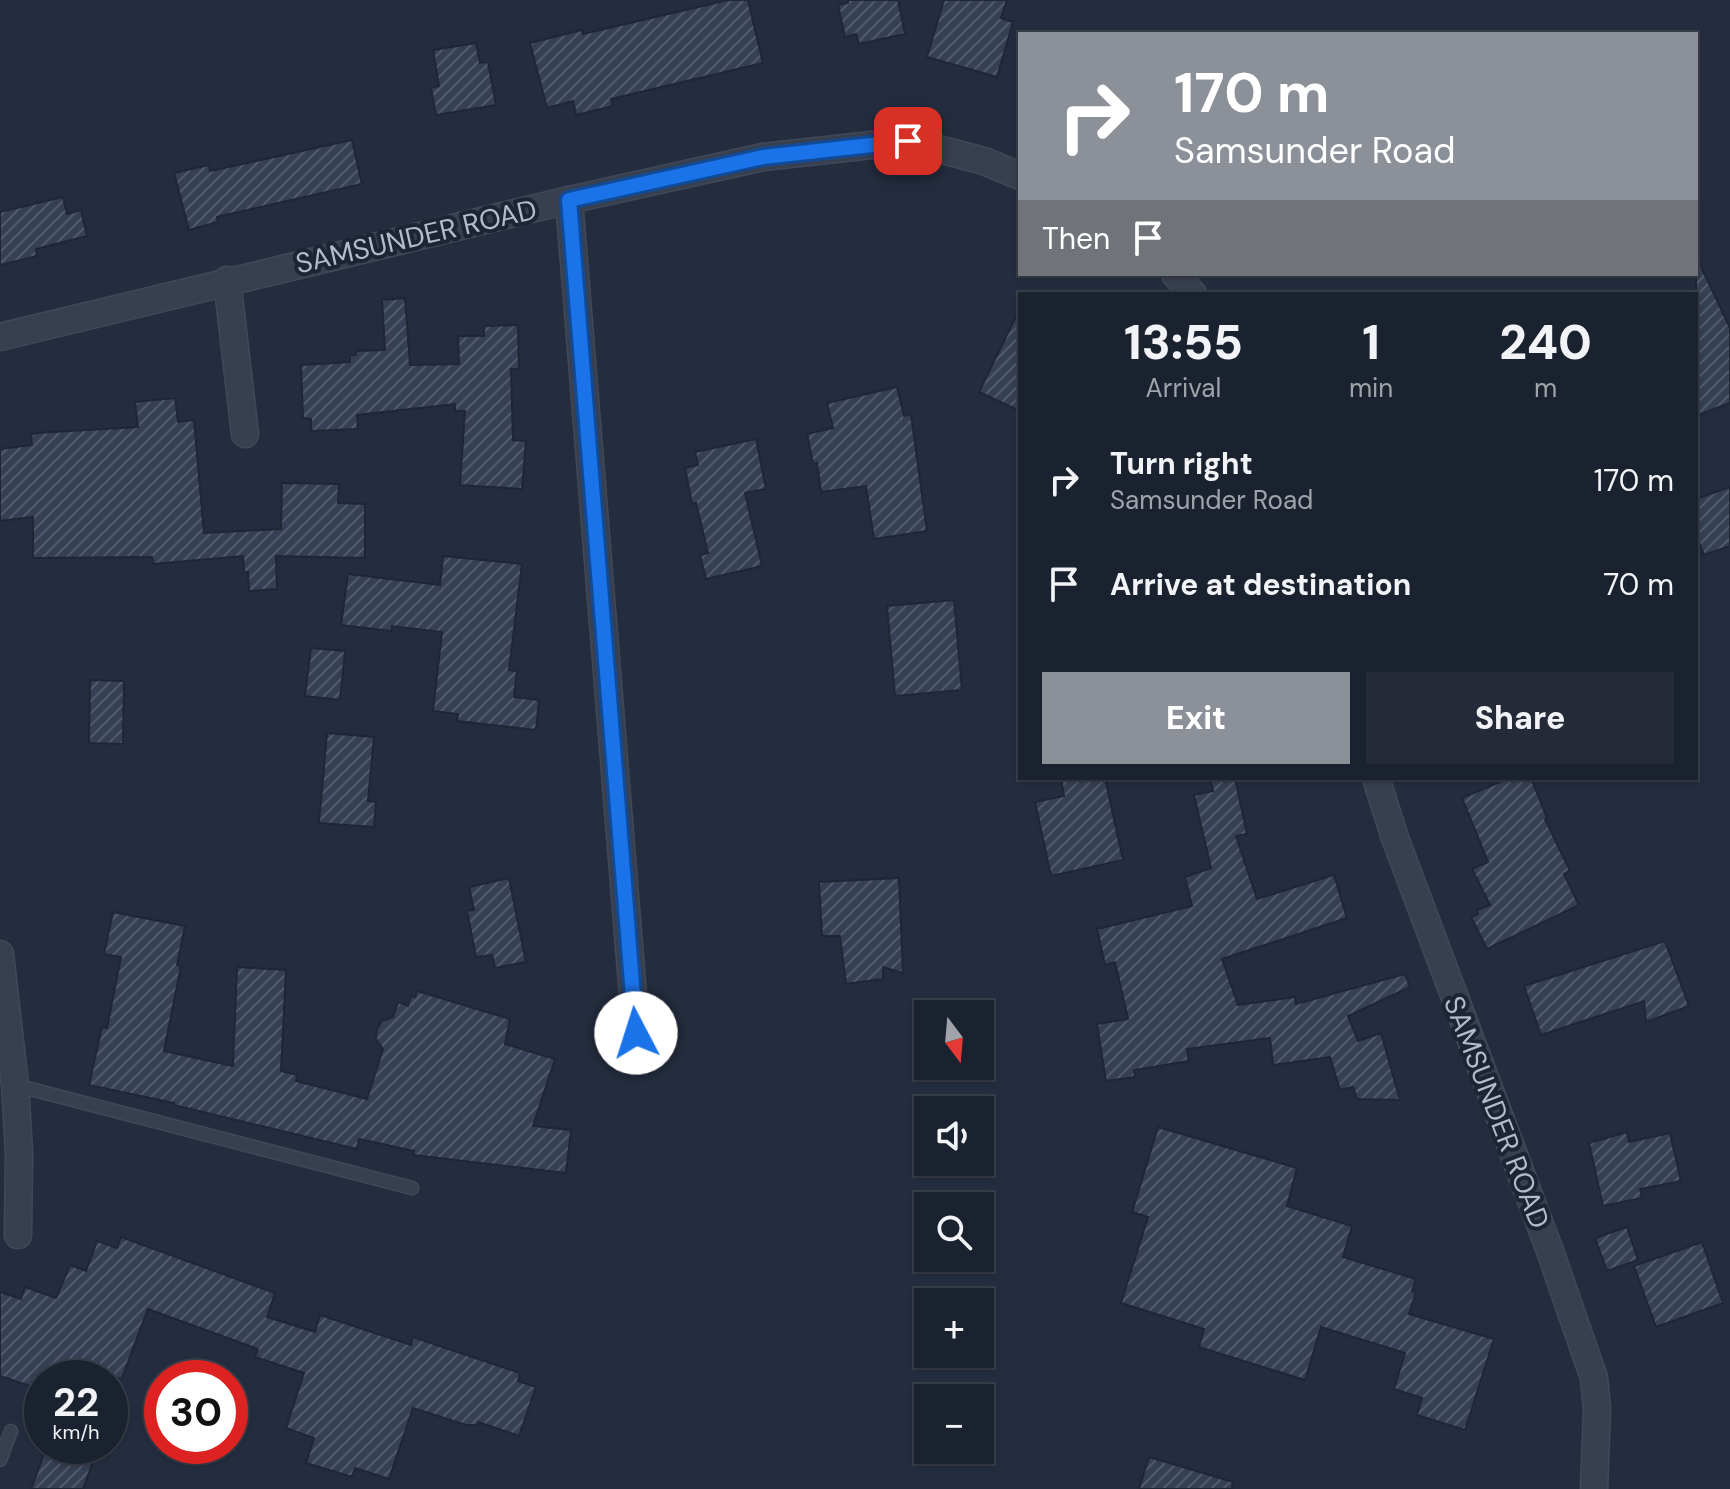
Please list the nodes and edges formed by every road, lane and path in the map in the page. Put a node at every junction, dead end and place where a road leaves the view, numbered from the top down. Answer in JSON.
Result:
{"nodes":[{"id":1,"x":1018,"y":175,"type":"edge"},
{"id":2,"x":569,"y":200,"type":"junction"},
{"id":3,"x":1177,"y":276,"type":"edge"},
{"id":4,"x":227,"y":280,"type":"junction"},
{"id":5,"x":1191,"y":292,"type":"edge"},
{"id":6,"x":0,"y":337,"type":"edge"},
{"id":7,"x":245,"y":434,"type":"dead end"},
{"id":8,"x":1377,"y":780,"type":"edge"},
{"id":9,"x":0,"y":954,"type":"edge"},
{"id":10,"x":636,"y":1033,"type":"dead end"},
{"id":11,"x":15,"y":1085,"type":"junction"},
{"id":12,"x":412,"y":1188,"type":"dead end"},
{"id":13,"x":18,"y":1235,"type":"dead end"},
{"id":14,"x":11,"y":1431,"type":"dead end"},
{"id":15,"x":0,"y":1460,"type":"edge"},
{"id":16,"x":1594,"y":1489,"type":"edge"}],
"edges":[{"from":1,"to":2,"type":"street","name":"SAMSUNDER ROAD"},
{"from":2,"to":4,"type":"street","name":"SAMSUNDER ROAD"},
{"from":2,"to":10,"type":"street"},
{"from":3,"to":5,"type":"street"},
{"from":4,"to":6,"type":"street","name":"SAMSUNDER ROAD"},
{"from":4,"to":7,"type":"street"},
{"from":8,"to":16,"type":"street","name":"SAMSUNDER ROAD"},
{"from":9,"to":11,"type":"street"},
{"from":11,"to":12,"type":"lane"},
{"from":11,"to":13,"type":"street"},
{"from":14,"to":15,"type":"lane"}]}
